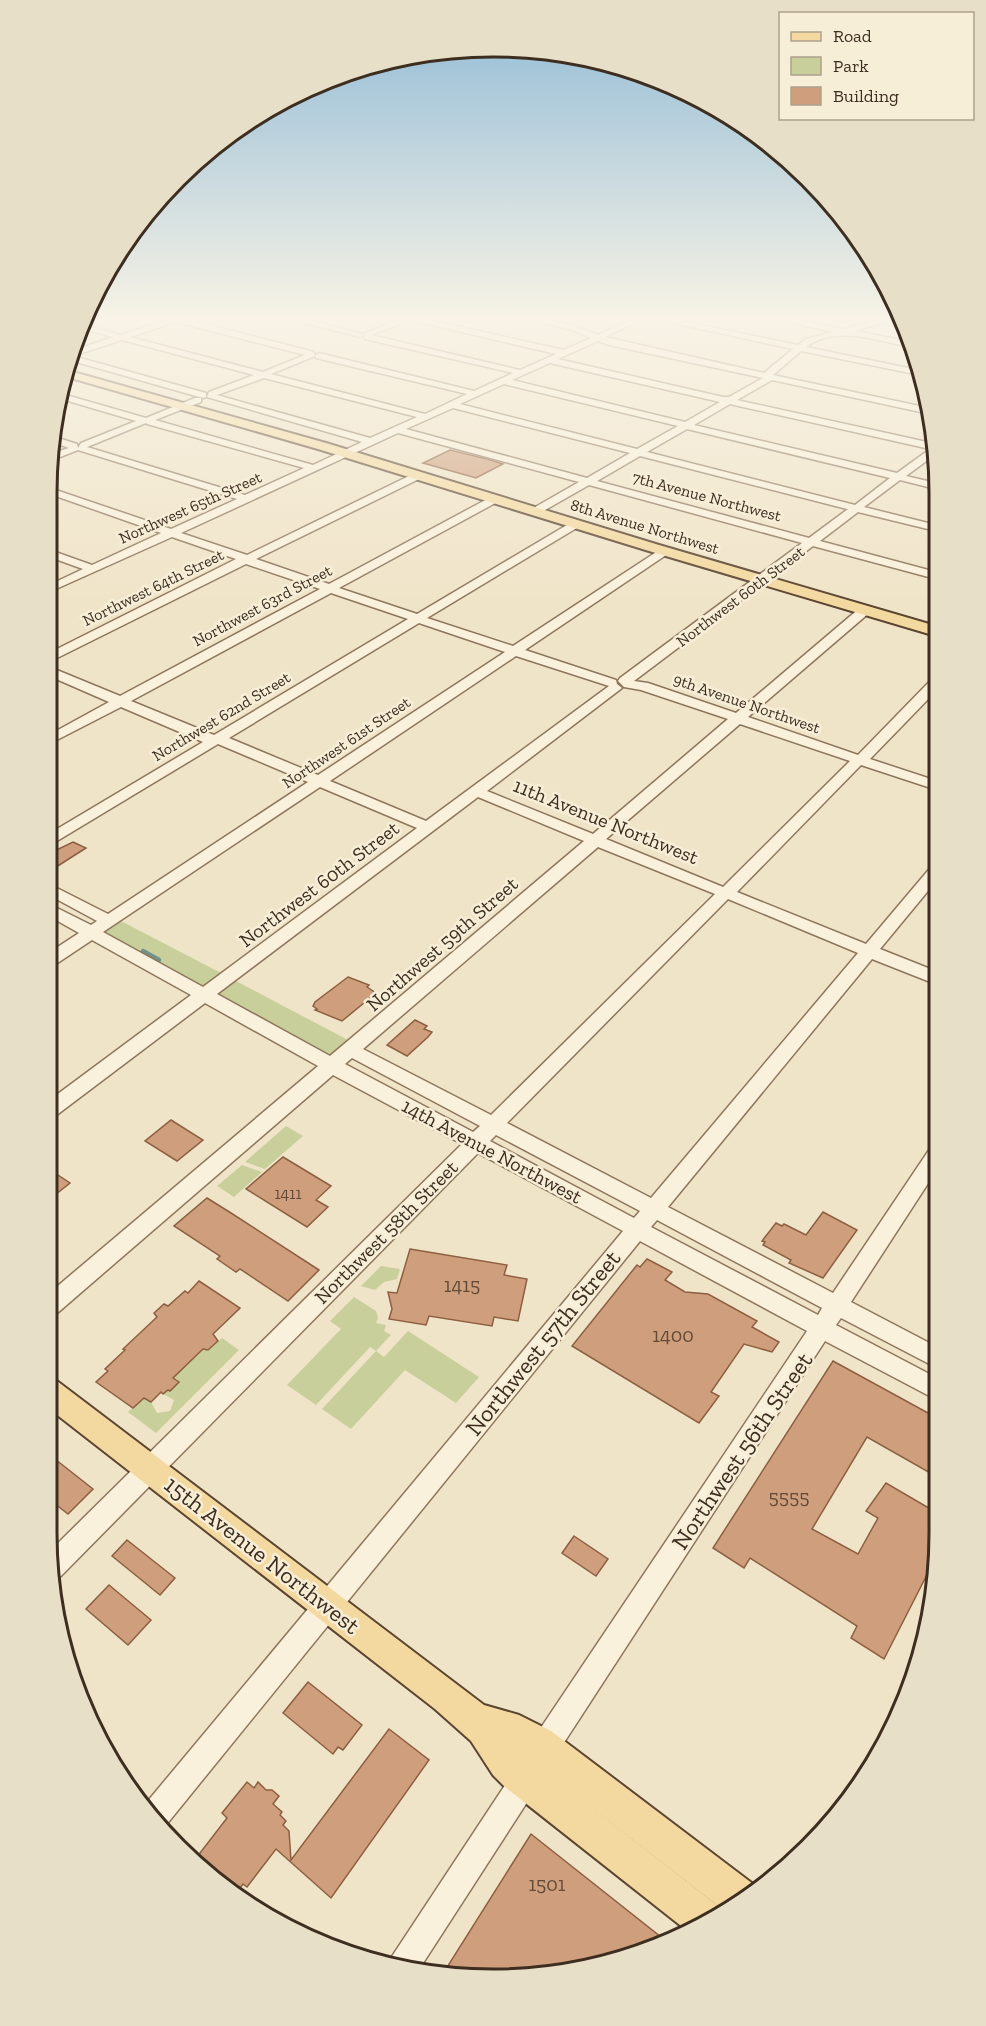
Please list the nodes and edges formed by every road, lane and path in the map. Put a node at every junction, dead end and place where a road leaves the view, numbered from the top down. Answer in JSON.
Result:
{"nodes":[{"id":1,"x":117,"y":413,"type":"edge"},
{"id":2,"x":167,"y":413,"type":"edge"},
{"id":3,"x":199,"y":413,"type":"edge"},
{"id":4,"x":267,"y":413,"type":"edge"},
{"id":5,"x":410,"y":413,"type":"edge"},
{"id":6,"x":437,"y":413,"type":"edge"},
{"id":7,"x":483,"y":413,"type":"edge"},
{"id":8,"x":631,"y":413,"type":"edge"},
{"id":9,"x":709,"y":413,"type":"edge"},
{"id":10,"x":780,"y":413,"type":"edge"},
{"id":11,"x":427,"y":417,"type":"junction"},
{"id":12,"x":146,"y":421,"type":"junction"},
{"id":13,"x":686,"y":426,"type":"junction"},
{"id":14,"x":399,"y":430,"type":"junction"},
{"id":15,"x":60,"y":441,"type":"edge"},
{"id":16,"x":373,"y":442,"type":"junction"},
{"id":17,"x":926,"y":446,"type":"edge"},
{"id":18,"x":79,"y":447,"type":"junction"},
{"id":19,"x":639,"y":452,"type":"junction"},
{"id":20,"x":345,"y":454,"type":"junction"},
{"id":21,"x":59,"y":455,"type":"edge"},
{"id":22,"x":927,"y":455,"type":"edge"},
{"id":23,"x":314,"y":468,"type":"junction"},
{"id":24,"x":417,"y":476,"type":"junction"},
{"id":25,"x":898,"y":477,"type":"junction"},
{"id":26,"x":588,"y":481,"type":"junction"},
{"id":27,"x":929,"y":484,"type":"edge"},
{"id":28,"x":57,"y":493,"type":"edge"},
{"id":29,"x":247,"y":499,"type":"junction"},
{"id":30,"x":495,"y":500,"type":"junction"},
{"id":31,"x":857,"y":508,"type":"junction"},
{"id":32,"x":534,"y":512,"type":"junction"},
{"id":33,"x":576,"y":524,"type":"junction"},
{"id":34,"x":929,"y":526,"type":"edge"},
{"id":35,"x":172,"y":533,"type":"junction"},
{"id":36,"x":812,"y":542,"type":"junction"},
{"id":37,"x":665,"y":551,"type":"junction"},
{"id":38,"x":57,"y":556,"type":"edge"},
{"id":39,"x":246,"y":560,"type":"junction"},
{"id":40,"x":93,"y":569,"type":"junction"},
{"id":41,"x":929,"y":574,"type":"edge"},
{"id":42,"x":761,"y":580,"type":"junction"},
{"id":43,"x":57,"y":585,"type":"edge"},
{"id":44,"x":329,"y":588,"type":"junction"},
{"id":45,"x":865,"y":610,"type":"junction"},
{"id":46,"x":419,"y":619,"type":"junction"},
{"id":47,"x":929,"y":629,"type":"edge"},
{"id":48,"x":515,"y":651,"type":"junction"},
{"id":49,"x":57,"y":654,"type":"edge"},
{"id":50,"x":57,"y":675,"type":"edge"},
{"id":51,"x":620,"y":684,"type":"junction"},
{"id":52,"x":929,"y":689,"type":"edge"},
{"id":53,"x":120,"y":701,"type":"junction"},
{"id":54,"x":739,"y":718,"type":"junction"},
{"id":55,"x":57,"y":735,"type":"edge"},
{"id":56,"x":216,"y":740,"type":"junction"},
{"id":57,"x":859,"y":760,"type":"junction"},
{"id":58,"x":319,"y":781,"type":"junction"},
{"id":59,"x":929,"y":783,"type":"edge"},
{"id":60,"x":478,"y":792,"type":"junction"},
{"id":61,"x":429,"y":828,"type":"junction"},
{"id":62,"x":57,"y":834,"type":"edge"},
{"id":63,"x":596,"y":839,"type":"junction"},
{"id":64,"x":929,"y":880,"type":"edge"},
{"id":65,"x":725,"y":893,"type":"junction"},
{"id":66,"x":57,"y":894,"type":"edge"},
{"id":67,"x":57,"y":914,"type":"edge"},
{"id":68,"x":109,"y":921,"type":"junction"},
{"id":69,"x":91,"y":933,"type":"junction"},
{"id":70,"x":869,"y":952,"type":"junction"},
{"id":71,"x":57,"y":955,"type":"edge"},
{"id":72,"x":929,"y":975,"type":"edge"},
{"id":73,"x":205,"y":995,"type":"junction"},
{"id":74,"x":351,"y":1050,"type":"junction"},
{"id":75,"x":333,"y":1065,"type":"junction"},
{"id":76,"x":57,"y":1104,"type":"edge"},
{"id":77,"x":493,"y":1125,"type":"junction"},
{"id":78,"x":475,"y":1143,"type":"junction"},
{"id":79,"x":929,"y":1166,"type":"edge"},
{"id":80,"x":654,"y":1209,"type":"junction"},
{"id":81,"x":637,"y":1229,"type":"junction"},
{"id":82,"x":57,"y":1299,"type":"edge"},
{"id":83,"x":837,"y":1305,"type":"junction"},
{"id":84,"x":823,"y":1329,"type":"junction"},
{"id":85,"x":929,"y":1354,"type":"edge"},
{"id":86,"x":929,"y":1386,"type":"edge"},
{"id":87,"x":57,"y":1398,"type":"edge"},
{"id":88,"x":150,"y":1468,"type":"junction"},
{"id":89,"x":58,"y":1561,"type":"edge"},
{"id":90,"x":328,"y":1606,"type":"junction"},
{"id":91,"x":476,"y":1721,"type":"junction"},
{"id":92,"x":544,"y":1748,"type":"junction"},
{"id":93,"x":525,"y":1780,"type":"junction"},
{"id":94,"x":158,"y":1812,"type":"edge"},
{"id":95,"x":736,"y":1895,"type":"edge"},
{"id":96,"x":700,"y":1917,"type":"edge"},
{"id":97,"x":406,"y":1961,"type":"edge"}],
"edges":[{"from":1,"to":12,"type":"street"},
{"from":2,"to":12,"type":"street"},
{"from":3,"to":20,"type":"main road","name":"8th Avenue Northwest"},
{"from":4,"to":16,"type":"street"},
{"from":5,"to":11,"type":"street"},
{"from":6,"to":11,"type":"street","name":"Northwest 65th Street"},
{"from":7,"to":19,"type":"street"},
{"from":8,"to":13,"type":"street"},
{"from":9,"to":13,"type":"street"},
{"from":10,"to":17,"type":"street"},
{"from":11,"to":14,"type":"street","name":"Northwest 65th Street"},
{"from":12,"to":18,"type":"street"},
{"from":12,"to":23,"type":"street"},
{"from":13,"to":19,"type":"street"},
{"from":13,"to":25,"type":"street"},
{"from":14,"to":16,"type":"street","name":"Northwest 65th Street"},
{"from":14,"to":26,"type":"street","name":"7th Avenue Northwest"},
{"from":15,"to":18,"type":"street"},
{"from":16,"to":20,"type":"street","name":"Northwest 65th Street"},
{"from":18,"to":21,"type":"street"},
{"from":18,"to":29,"type":"street"},
{"from":19,"to":26,"type":"street"},
{"from":19,"to":31,"type":"street"},
{"from":20,"to":23,"type":"street","name":"Northwest 65th Street"},
{"from":20,"to":24,"type":"main road","name":"8th Avenue Northwest"},
{"from":22,"to":25,"type":"street","name":"Northwest 60th Street"},
{"from":23,"to":29,"type":"street","name":"Northwest 65th Street"},
{"from":24,"to":30,"type":"main road","name":"8th Avenue Northwest"},
{"from":24,"to":39,"type":"street","name":"Northwest 64th Street"},
{"from":25,"to":27,"type":"street"},
{"from":25,"to":31,"type":"street","name":"Northwest 60th Street"},
{"from":26,"to":32,"type":"street"},
{"from":26,"to":36,"type":"street","name":"7th Avenue Northwest"},
{"from":28,"to":35,"type":"street","name":"9th Avenue Northwest"},
{"from":29,"to":35,"type":"street","name":"Northwest 65th Street"},
{"from":30,"to":32,"type":"main road","name":"8th Avenue Northwest"},
{"from":30,"to":44,"type":"street","name":"Northwest 63rd Street"},
{"from":31,"to":34,"type":"street"},
{"from":31,"to":36,"type":"street","name":"Northwest 60th Street"},
{"from":32,"to":33,"type":"main road","name":"8th Avenue Northwest"},
{"from":33,"to":37,"type":"main road","name":"8th Avenue Northwest"},
{"from":33,"to":46,"type":"street","name":"Northwest 62nd Street"},
{"from":35,"to":39,"type":"street","name":"9th Avenue Northwest"},
{"from":35,"to":40,"type":"street","name":"Northwest 65th Street"},
{"from":36,"to":41,"type":"street","name":"7th Avenue Northwest"},
{"from":36,"to":42,"type":"street","name":"Northwest 60th Street"},
{"from":37,"to":42,"type":"main road","name":"8th Avenue Northwest"},
{"from":37,"to":48,"type":"street","name":"Northwest 61st Street"},
{"from":38,"to":40,"type":"street"},
{"from":39,"to":44,"type":"street","name":"9th Avenue Northwest"},
{"from":39,"to":49,"type":"street","name":"Northwest 64th Street"},
{"from":40,"to":43,"type":"street","name":"Northwest 65th Street"},
{"from":42,"to":45,"type":"main road","name":"8th Avenue Northwest"},
{"from":42,"to":51,"type":"street","name":"Northwest 60th Street"},
{"from":44,"to":46,"type":"street","name":"9th Avenue Northwest"},
{"from":44,"to":53,"type":"street","name":"Northwest 63rd Street"},
{"from":45,"to":47,"type":"main road","name":"8th Avenue Northwest"},
{"from":45,"to":54,"type":"street","name":"Northwest 59th Street"},
{"from":46,"to":48,"type":"street","name":"9th Avenue Northwest"},
{"from":46,"to":56,"type":"street","name":"Northwest 62nd Street"},
{"from":48,"to":51,"type":"street","name":"9th Avenue Northwest"},
{"from":48,"to":58,"type":"street","name":"Northwest 61st Street"},
{"from":50,"to":53,"type":"street"},
{"from":51,"to":54,"type":"street","name":"9th Avenue Northwest"},
{"from":51,"to":60,"type":"street","name":"Northwest 60th Street"},
{"from":52,"to":57,"type":"street","name":"Northwest 58th Street"},
{"from":53,"to":55,"type":"street","name":"Northwest 63rd Street"},
{"from":53,"to":56,"type":"street"},
{"from":54,"to":57,"type":"street","name":"9th Avenue Northwest"},
{"from":54,"to":63,"type":"street","name":"Northwest 59th Street"},
{"from":56,"to":58,"type":"street"},
{"from":56,"to":62,"type":"street","name":"Northwest 62nd Street"},
{"from":57,"to":59,"type":"street","name":"9th Avenue Northwest"},
{"from":57,"to":65,"type":"street","name":"Northwest 58th Street"},
{"from":58,"to":61,"type":"street"},
{"from":58,"to":68,"type":"street","name":"Northwest 61st Street"},
{"from":60,"to":61,"type":"street","name":"Northwest 60th Street"},
{"from":60,"to":63,"type":"street","name":"11th Avenue Northwest"},
{"from":61,"to":73,"type":"street","name":"Northwest 60th Street"},
{"from":63,"to":65,"type":"street","name":"11th Avenue Northwest"},
{"from":63,"to":74,"type":"street","name":"Northwest 59th Street"},
{"from":64,"to":70,"type":"street","name":"Northwest 57th Street"},
{"from":65,"to":70,"type":"street","name":"11th Avenue Northwest"},
{"from":65,"to":77,"type":"street","name":"Northwest 58th Street"},
{"from":66,"to":68,"type":"street"},
{"from":67,"to":69,"type":"street","name":"14th Avenue Northwest"},
{"from":68,"to":69,"type":"street","name":"Northwest 61st Street"},
{"from":69,"to":71,"type":"street","name":"Northwest 61st Street"},
{"from":69,"to":73,"type":"street","name":"14th Avenue Northwest"},
{"from":70,"to":72,"type":"street","name":"11th Avenue Northwest"},
{"from":70,"to":80,"type":"street","name":"Northwest 57th Street"},
{"from":73,"to":75,"type":"street","name":"14th Avenue Northwest"},
{"from":73,"to":76,"type":"street","name":"Northwest 60th Street"},
{"from":74,"to":75,"type":"street","name":"Northwest 59th Street"},
{"from":74,"to":77,"type":"street","name":"14th Avenue Northwest"},
{"from":75,"to":78,"type":"street","name":"14th Avenue Northwest"},
{"from":75,"to":82,"type":"street","name":"Northwest 59th Street"},
{"from":77,"to":78,"type":"street","name":"Northwest 58th Street"},
{"from":77,"to":80,"type":"street","name":"14th Avenue Northwest"},
{"from":78,"to":81,"type":"street","name":"14th Avenue Northwest"},
{"from":78,"to":88,"type":"street","name":"Northwest 58th Street"},
{"from":79,"to":83,"type":"street","name":"Northwest 56th Street"},
{"from":80,"to":81,"type":"street","name":"Northwest 57th Street"},
{"from":80,"to":83,"type":"street","name":"14th Avenue Northwest"},
{"from":81,"to":84,"type":"street","name":"14th Avenue Northwest"},
{"from":81,"to":90,"type":"street","name":"Northwest 57th Street"},
{"from":83,"to":84,"type":"street","name":"Northwest 56th Street"},
{"from":83,"to":85,"type":"street","name":"14th Avenue Northwest"},
{"from":84,"to":86,"type":"street","name":"14th Avenue Northwest"},
{"from":84,"to":92,"type":"street","name":"Northwest 56th Street"},
{"from":87,"to":88,"type":"main road","name":"15th Avenue Northwest"},
{"from":88,"to":89,"type":"street","name":"Northwest 58th Street"},
{"from":88,"to":90,"type":"main road","name":"15th Avenue Northwest"},
{"from":90,"to":91,"type":"main road","name":"15th Avenue Northwest"},
{"from":90,"to":94,"type":"street","name":"Northwest 57th Street"},
{"from":91,"to":92,"type":"main road","name":"15th Avenue Northwest"},
{"from":91,"to":93,"type":"main road","name":"15th Avenue Northwest"},
{"from":92,"to":95,"type":"main road","name":"15th Avenue Northwest"},
{"from":93,"to":96,"type":"main road","name":"15th Avenue Northwest"},
{"from":93,"to":97,"type":"street"}]}
